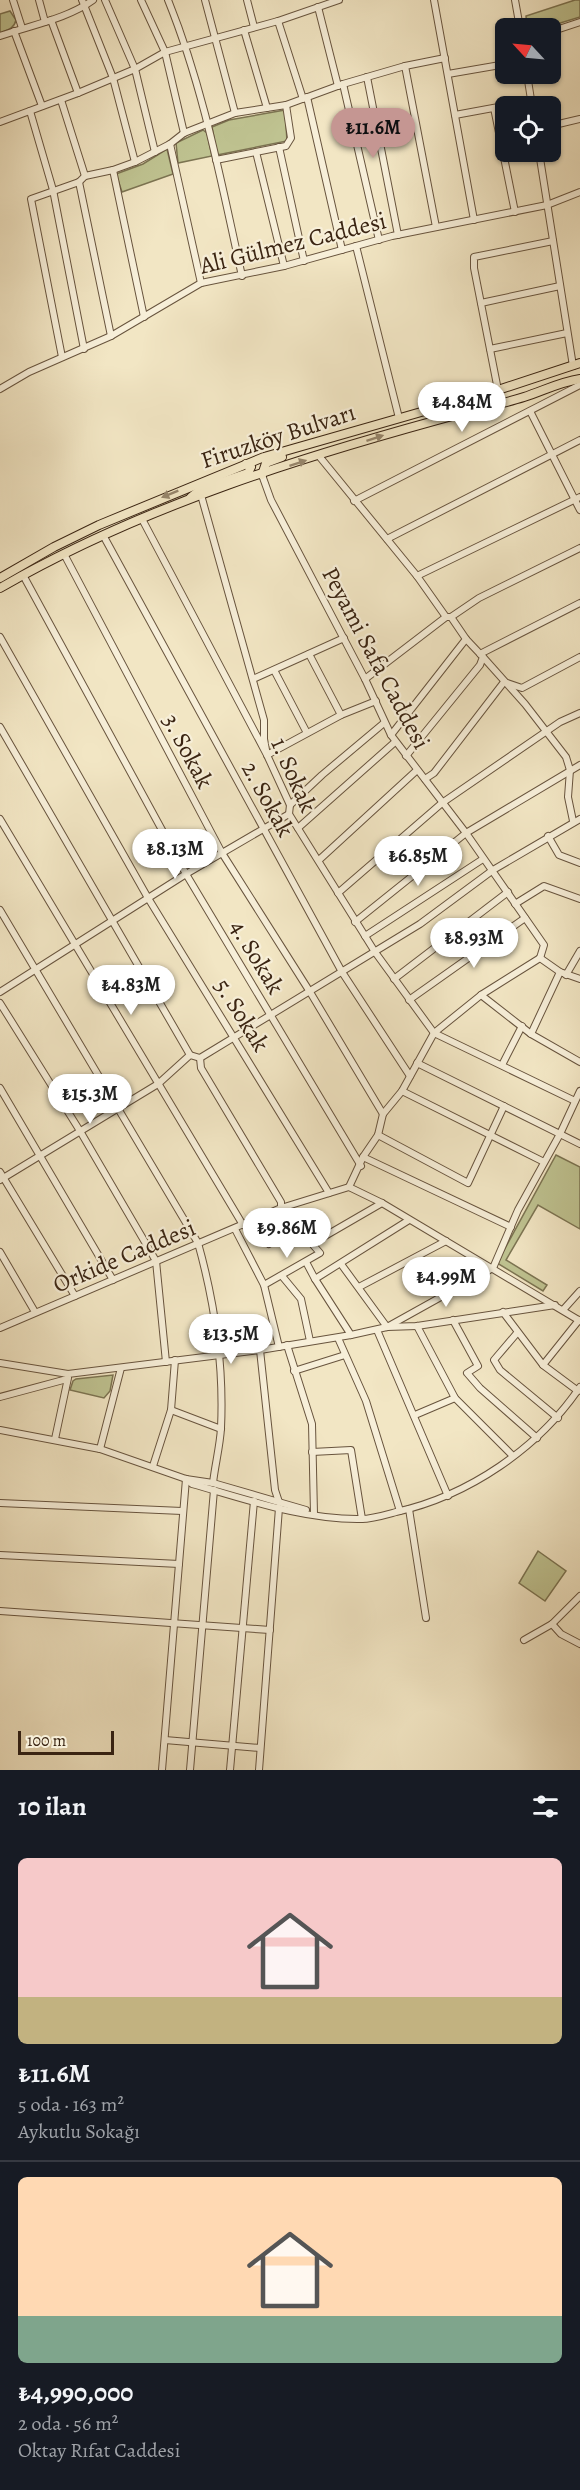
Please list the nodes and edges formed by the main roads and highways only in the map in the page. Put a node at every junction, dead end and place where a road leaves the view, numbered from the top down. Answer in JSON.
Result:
{"nodes":[{"id":1,"x":578,"y":367,"type":"edge"},
{"id":2,"x":580,"y":379,"type":"edge"},
{"id":3,"x":309,"y":444,"type":"junction"},
{"id":4,"x":246,"y":464,"type":"junction"},
{"id":5,"x":262,"y":475,"type":"junction"},
{"id":6,"x":186,"y":501,"type":"junction"},
{"id":7,"x":0,"y":578,"type":"edge"},
{"id":8,"x":0,"y":588,"type":"edge"}],
"edges":[{"from":1,"to":3,"type":"main road","name":"Firuzköy Bulvarı"},
{"from":5,"to":2,"type":"main road","name":"Firuzköy Bulvarı","one_way":true},
{"from":3,"to":4,"type":"main road","name":"Firuzköy Bulvarı"},
{"from":3,"to":5,"type":"main road"},
{"from":4,"to":6,"type":"main road"},
{"from":4,"to":7,"type":"main road","name":"Firuzköy Bulvarı","one_way":true},
{"from":5,"to":6,"type":"main road","name":"Firuzköy Bulvarı"},
{"from":6,"to":8,"type":"main road"}]}
